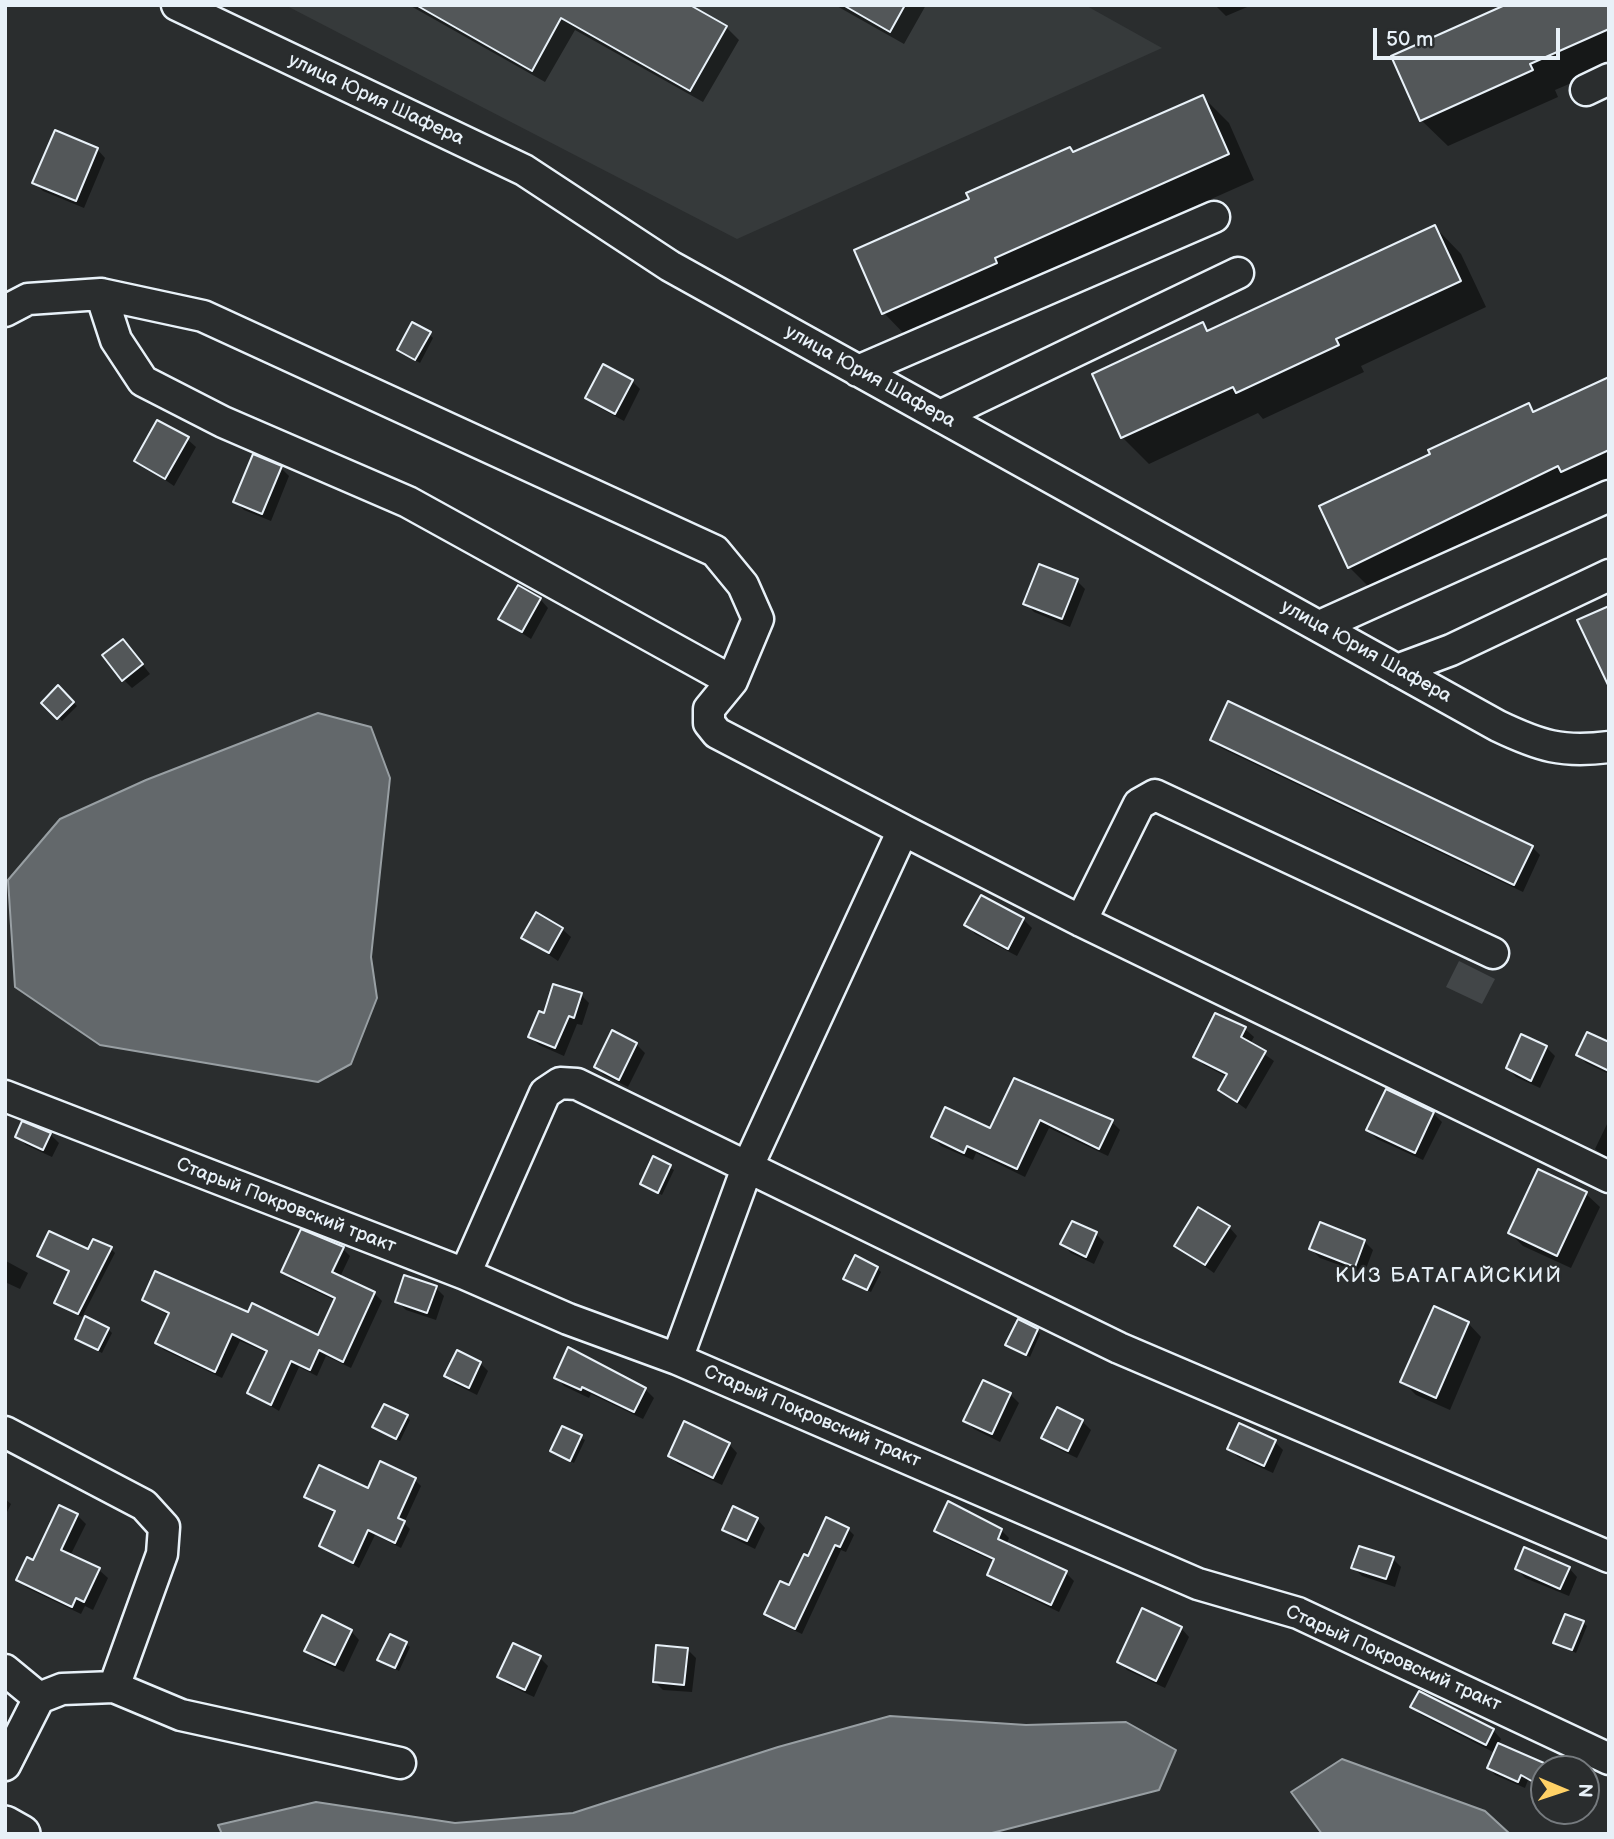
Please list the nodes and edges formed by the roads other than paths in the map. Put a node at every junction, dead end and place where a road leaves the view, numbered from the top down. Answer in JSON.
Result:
{"nodes":[{"id":1,"x":177,"y":5,"type":"edge"},
{"id":2,"x":1214,"y":217,"type":"dead end"},
{"id":3,"x":1238,"y":273,"type":"dead end"},
{"id":4,"x":101,"y":294,"type":"junction"},
{"id":5,"x":5,"y":312,"type":"edge"},
{"id":6,"x":858,"y":371,"type":"junction"},
{"id":7,"x":940,"y":416,"type":"junction"},
{"id":8,"x":1609,"y":496,"type":"edge"},
{"id":9,"x":1609,"y":575,"type":"edge"},
{"id":10,"x":1320,"y":626,"type":"junction"},
{"id":11,"x":1397,"y":670,"type":"junction"},
{"id":12,"x":732,"y":681,"type":"junction"},
{"id":13,"x":1609,"y":747,"type":"edge"},
{"id":14,"x":903,"y":830,"type":"junction"},
{"id":15,"x":1081,"y":921,"type":"junction"},
{"id":16,"x":1493,"y":953,"type":"dead end"},
{"id":17,"x":5,"y":1096,"type":"edge"},
{"id":18,"x":747,"y":1168,"type":"junction"},
{"id":19,"x":1609,"y":1177,"type":"edge"},
{"id":20,"x":465,"y":1273,"type":"junction"},
{"id":21,"x":677,"y":1359,"type":"junction"},
{"id":22,"x":5,"y":1432,"type":"edge"},
{"id":23,"x":1609,"y":1557,"type":"edge"},
{"id":24,"x":5,"y":1670,"type":"edge"},
{"id":25,"x":114,"y":1687,"type":"junction"},
{"id":26,"x":39,"y":1698,"type":"junction"},
{"id":27,"x":1609,"y":1759,"type":"edge"},
{"id":28,"x":400,"y":1763,"type":"dead end"},
{"id":29,"x":5,"y":1765,"type":"edge"},
{"id":30,"x":5,"y":1825,"type":"edge"},
{"id":31,"x":21,"y":1834,"type":"edge"}],
"edges":[{"from":1,"to":6,"type":"street","name":"улица Юрия Шафера"},
{"from":2,"to":6,"type":"street"},
{"from":3,"to":7,"type":"street"},
{"from":4,"to":5,"type":"street"},
{"from":4,"to":12,"type":"street"},
{"from":4,"to":12,"type":"street"},
{"from":6,"to":7,"type":"street","name":"улица Юрия Шафера"},
{"from":7,"to":10,"type":"street","name":"улица Юрия Шафера"},
{"from":8,"to":10,"type":"street"},
{"from":9,"to":11,"type":"street"},
{"from":10,"to":11,"type":"street","name":"улица Юрия Шафера"},
{"from":11,"to":13,"type":"street","name":"улица Юрия Шафера"},
{"from":12,"to":14,"type":"street"},
{"from":14,"to":15,"type":"street"},
{"from":14,"to":18,"type":"street"},
{"from":15,"to":16,"type":"street"},
{"from":15,"to":19,"type":"street"},
{"from":17,"to":20,"type":"street","name":"Старый Покровский тракт"},
{"from":18,"to":20,"type":"street"},
{"from":18,"to":21,"type":"street"},
{"from":18,"to":23,"type":"street"},
{"from":20,"to":21,"type":"street","name":"Старый Покровский тракт"},
{"from":21,"to":27,"type":"street","name":"Старый Покровский тракт"},
{"from":22,"to":25,"type":"street"},
{"from":24,"to":26,"type":"street"},
{"from":25,"to":26,"type":"street"},
{"from":25,"to":28,"type":"street"},
{"from":26,"to":29,"type":"street"},
{"from":30,"to":31,"type":"main road"}]}
